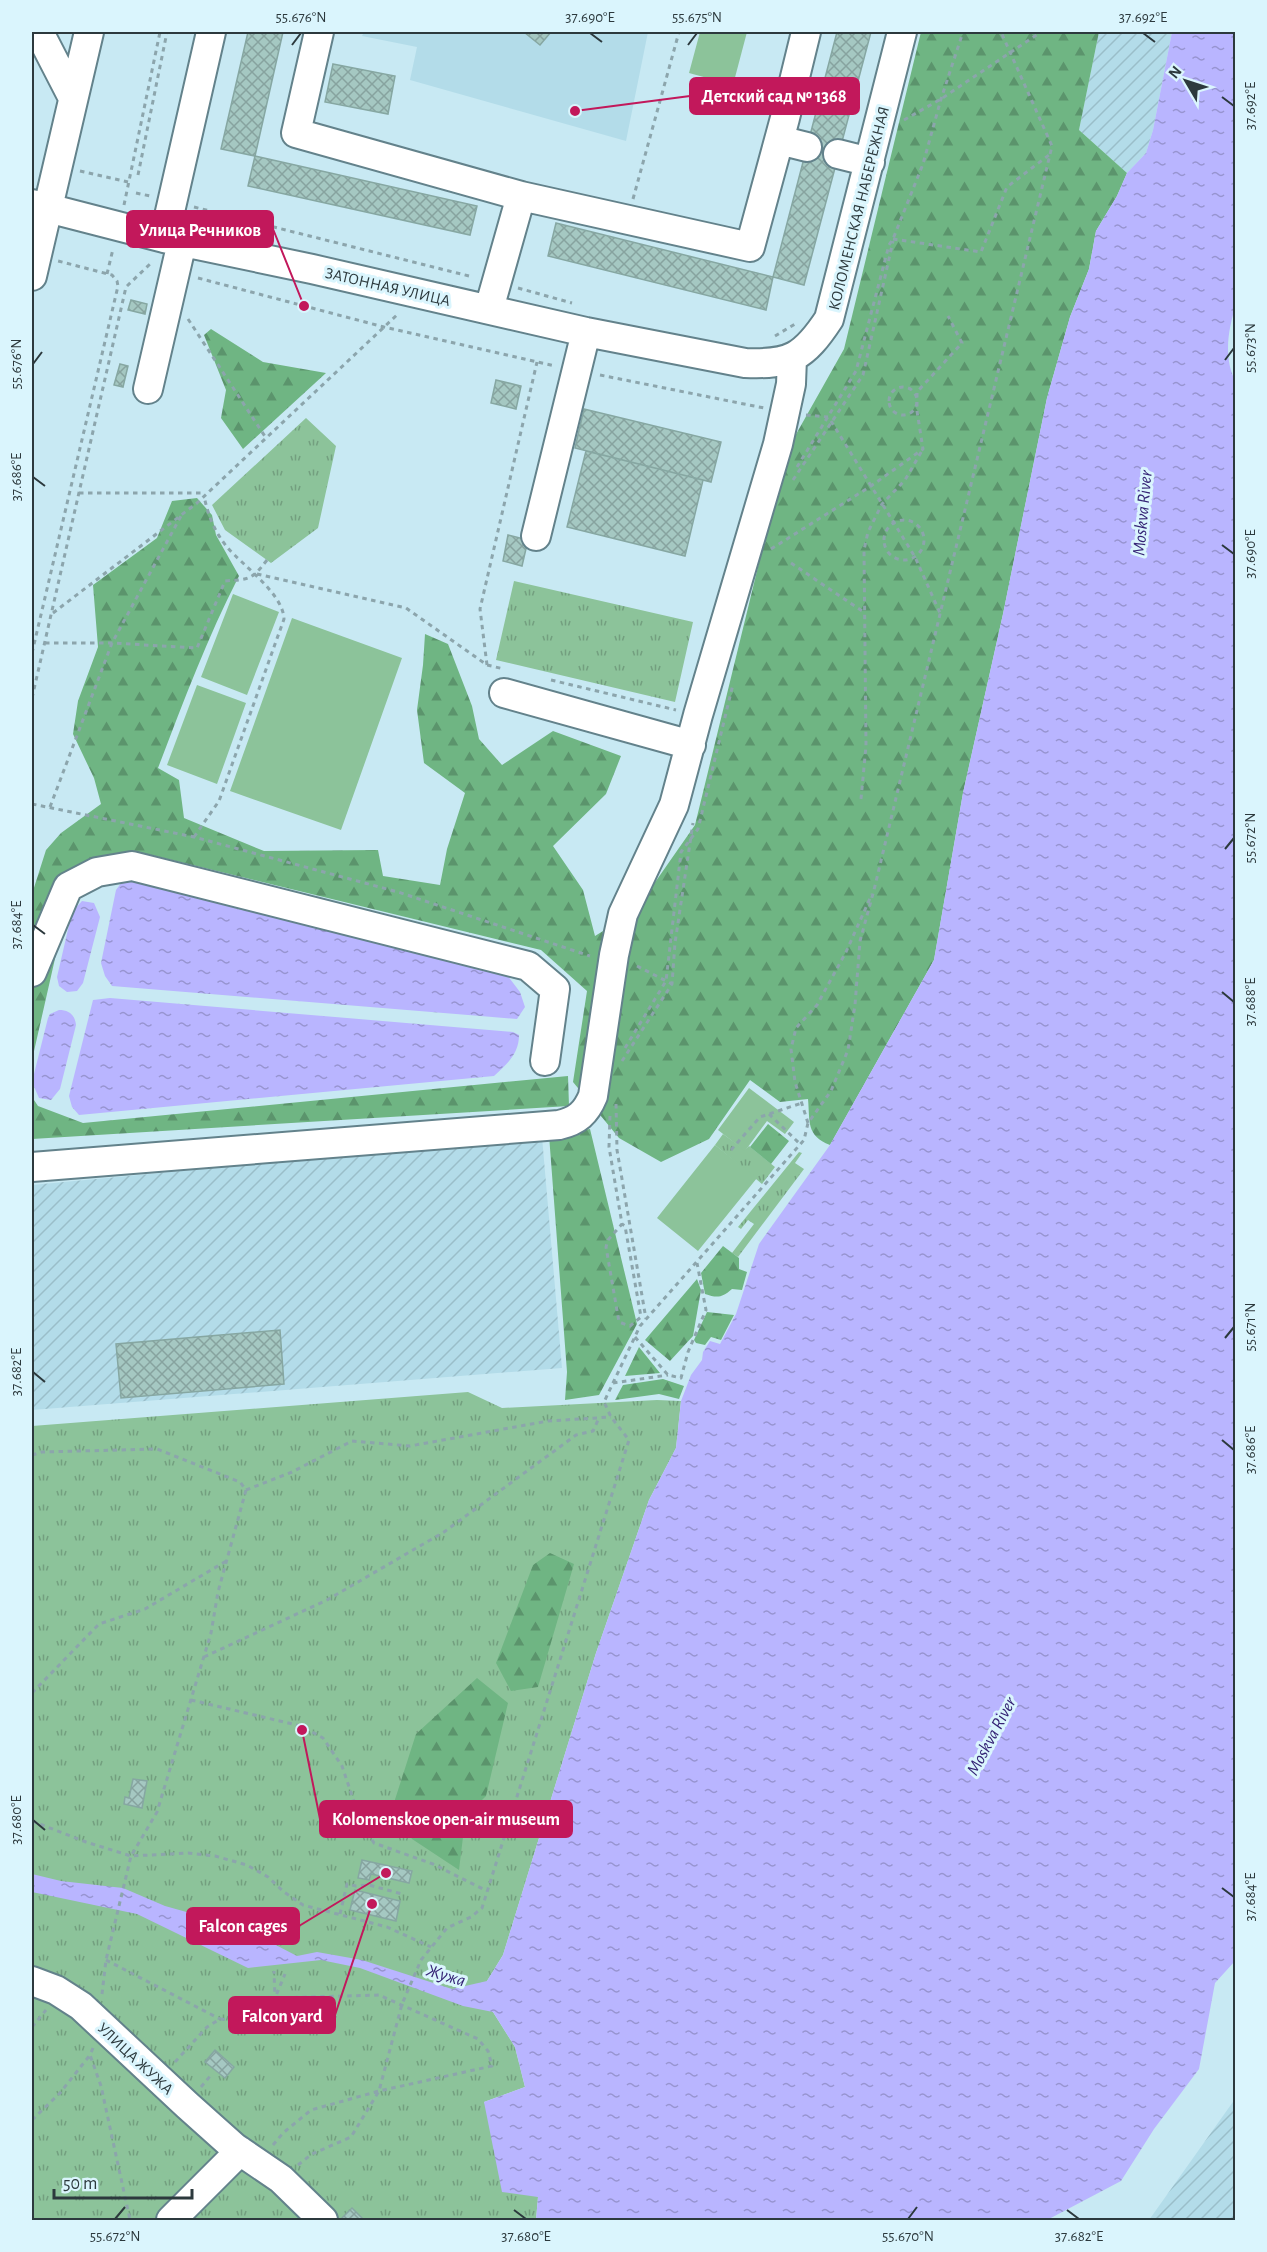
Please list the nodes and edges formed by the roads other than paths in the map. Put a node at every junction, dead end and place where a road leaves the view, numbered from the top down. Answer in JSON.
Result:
{"nodes":[{"id":1,"x":39,"y":32,"type":"edge"},
{"id":2,"x":89,"y":32,"type":"edge"},
{"id":3,"x":211,"y":32,"type":"edge"},
{"id":4,"x":319,"y":32,"type":"edge"},
{"id":5,"x":806,"y":32,"type":"edge"},
{"id":6,"x":902,"y":32,"type":"edge"},
{"id":7,"x":73,"y":98,"type":"junction"},
{"id":8,"x":779,"y":140,"type":"junction"},
{"id":9,"x":807,"y":147,"type":"dead end"},
{"id":10,"x":838,"y":154,"type":"dead end"},
{"id":11,"x":870,"y":162,"type":"junction"},
{"id":12,"x":521,"y":196,"type":"junction"},
{"id":13,"x":40,"y":206,"type":"edge"},
{"id":14,"x":173,"y":240,"type":"junction"},
{"id":15,"x":34,"y":266,"type":"edge"},
{"id":16,"x":493,"y":296,"type":"junction"},
{"id":17,"x":586,"y":332,"type":"junction"},
{"id":18,"x":792,"y":358,"type":"junction"},
{"id":19,"x":745,"y":363,"type":"joint"},
{"id":20,"x":148,"y":389,"type":"dead end"},
{"id":21,"x":536,"y":536,"type":"dead end"},
{"id":22,"x":507,"y":681,"type":"road end"},
{"id":23,"x":691,"y":745,"type":"junction"},
{"id":24,"x":32,"y":972,"type":"edge"},
{"id":25,"x":545,"y":1061,"type":"dead end"},
{"id":26,"x":32,"y":1167,"type":"edge"},
{"id":27,"x":32,"y":1981,"type":"edge"},
{"id":28,"x":244,"y":2154,"type":"junction"},
{"id":29,"x":171,"y":2220,"type":"edge"},
{"id":30,"x":323,"y":2220,"type":"edge"}],
"edges":[{"from":1,"to":7,"type":"street"},
{"from":2,"to":7,"type":"street"},
{"from":3,"to":14,"type":"street"},
{"from":4,"to":12,"type":"street"},
{"from":5,"to":8,"type":"street"},
{"from":6,"to":11,"type":"street","name":"КОЛОМЕНСКАЯ НАБЕРЕЖНАЯ"},
{"from":7,"to":13,"type":"street"},
{"from":8,"to":9,"type":"street"},
{"from":8,"to":12,"type":"street"},
{"from":10,"to":11,"type":"street"},
{"from":11,"to":18,"type":"street","name":"КОЛОМЕНСКАЯ НАБЕРЕЖНАЯ"},
{"from":12,"to":16,"type":"street"},
{"from":13,"to":14,"type":"street","name":"ЗАТОННАЯ УЛИЦА"},
{"from":13,"to":15,"type":"street"},
{"from":14,"to":16,"type":"street","name":"ЗАТОННАЯ УЛИЦА"},
{"from":14,"to":20,"type":"street"},
{"from":16,"to":17,"type":"street","name":"ЗАТОННАЯ УЛИЦА"},
{"from":17,"to":19,"type":"street","name":"ЗАТОННАЯ УЛИЦА"},
{"from":17,"to":21,"type":"street"},
{"from":18,"to":19,"type":"street","name":"КОЛОМЕНСКАЯ НАБЕРЕЖНАЯ"},
{"from":18,"to":23,"type":"street"},
{"from":22,"to":23,"type":"street"},
{"from":23,"to":26,"type":"street"},
{"from":24,"to":25,"type":"street"},
{"from":27,"to":28,"type":"street","name":"УЛИЦА ЖУЖА"},
{"from":28,"to":29,"type":"street"},
{"from":28,"to":30,"type":"street","name":"УЛИЦА ЖУЖА"}]}
